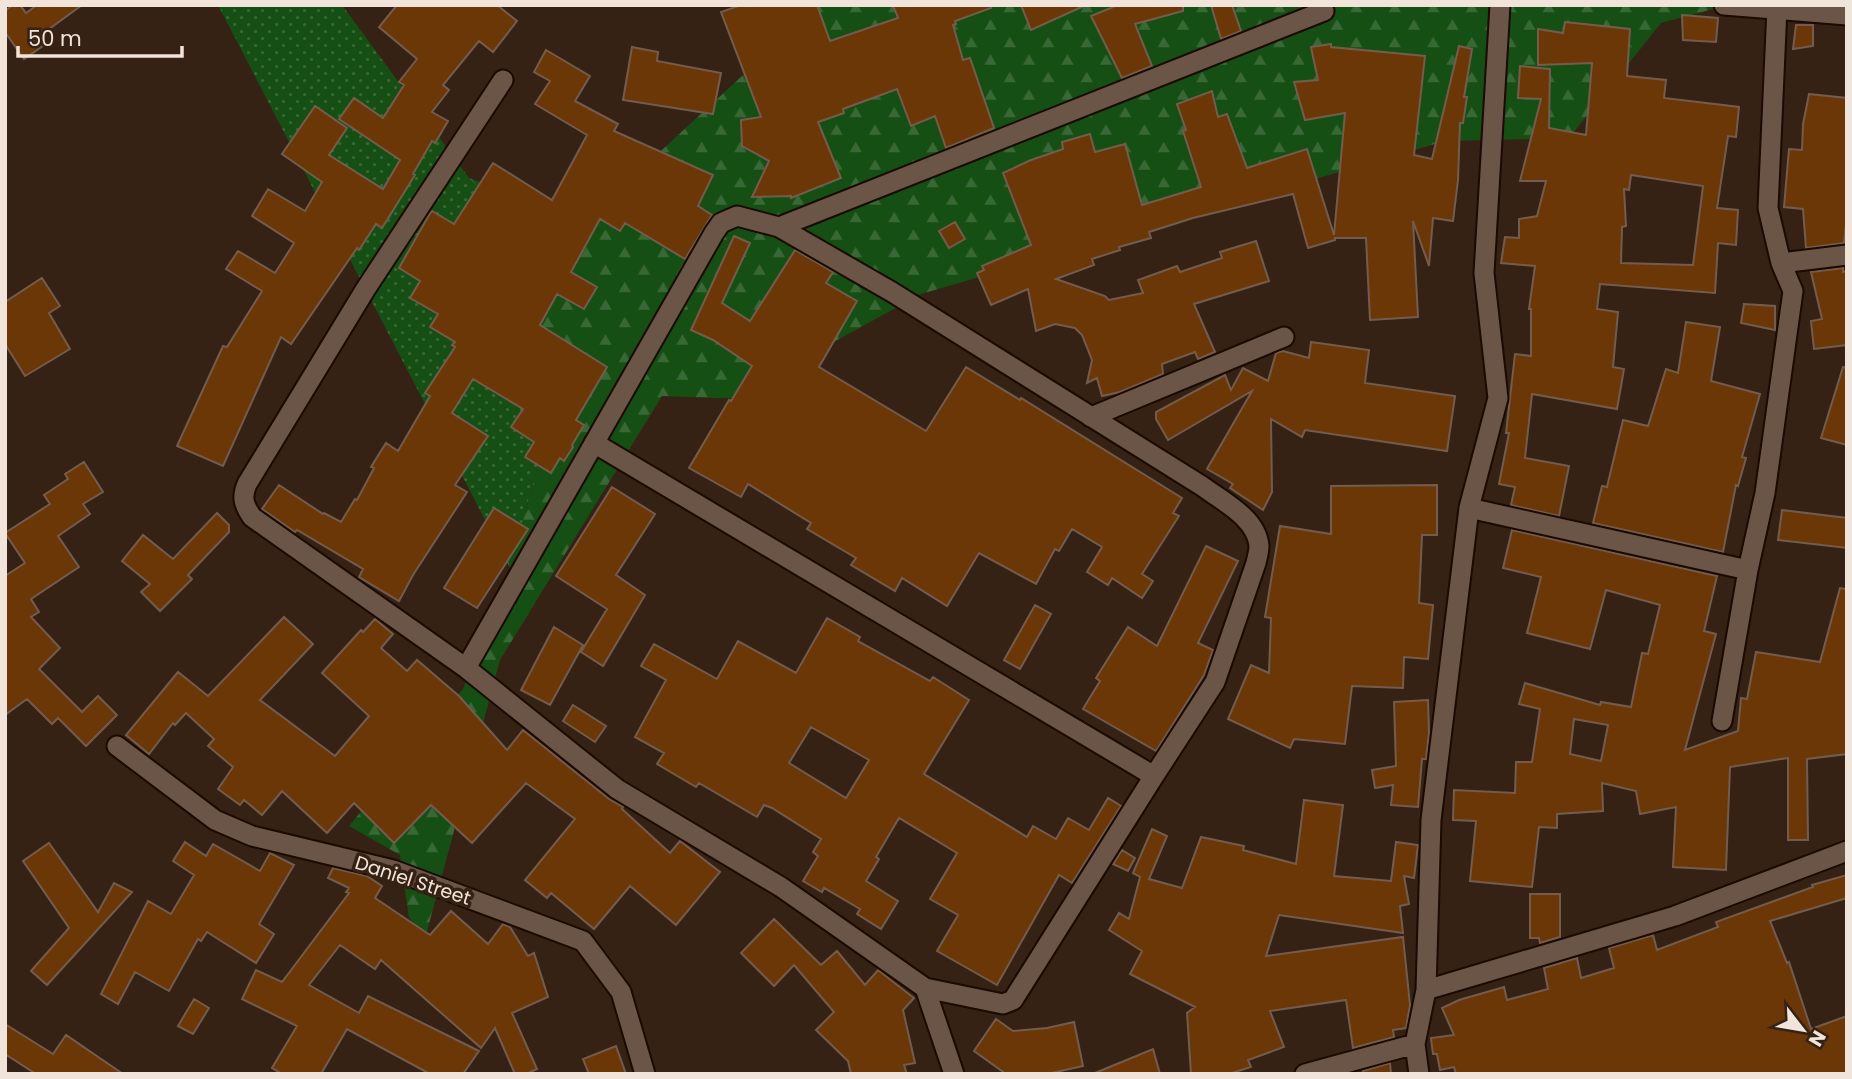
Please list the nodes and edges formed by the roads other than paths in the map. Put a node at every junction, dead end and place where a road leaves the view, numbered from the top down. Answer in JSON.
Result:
{"nodes":[{"id":1,"x":1500,"y":5,"type":"edge"},
{"id":2,"x":1724,"y":5,"type":"edge"},
{"id":3,"x":1777,"y":8,"type":"junction"},
{"id":4,"x":1324,"y":11,"type":"dead end"},
{"id":5,"x":1847,"y":15,"type":"edge"},
{"id":6,"x":503,"y":80,"type":"dead end"},
{"id":7,"x":779,"y":228,"type":"junction"},
{"id":8,"x":1847,"y":255,"type":"edge"},
{"id":9,"x":1781,"y":263,"type":"junction"},
{"id":10,"x":1284,"y":337,"type":"dead end"},
{"id":11,"x":1091,"y":416,"type":"junction"},
{"id":12,"x":594,"y":443,"type":"junction"},
{"id":13,"x":1469,"y":508,"type":"junction"},
{"id":14,"x":1748,"y":570,"type":"junction"},
{"id":15,"x":466,"y":668,"type":"junction"},
{"id":16,"x":1722,"y":721,"type":"dead end"},
{"id":17,"x":117,"y":746,"type":"dead end"},
{"id":18,"x":1154,"y":776,"type":"junction"},
{"id":19,"x":1847,"y":851,"type":"edge"},
{"id":20,"x":925,"y":988,"type":"junction"},
{"id":21,"x":1426,"y":990,"type":"junction"},
{"id":22,"x":1415,"y":1044,"type":"junction"},
{"id":23,"x":645,"y":1074,"type":"edge"},
{"id":24,"x":954,"y":1074,"type":"edge"},
{"id":25,"x":1305,"y":1074,"type":"edge"},
{"id":26,"x":1419,"y":1074,"type":"edge"}],
"edges":[{"from":1,"to":13,"type":"street"},
{"from":2,"to":3,"type":"street"},
{"from":3,"to":5,"type":"street"},
{"from":3,"to":9,"type":"street"},
{"from":4,"to":7,"type":"street"},
{"from":6,"to":15,"type":"street"},
{"from":7,"to":11,"type":"street"},
{"from":7,"to":12,"type":"street"},
{"from":8,"to":9,"type":"street"},
{"from":9,"to":14,"type":"street"},
{"from":10,"to":11,"type":"street"},
{"from":11,"to":18,"type":"street"},
{"from":12,"to":15,"type":"street"},
{"from":12,"to":18,"type":"street"},
{"from":13,"to":14,"type":"street"},
{"from":13,"to":21,"type":"street"},
{"from":14,"to":16,"type":"street"},
{"from":15,"to":20,"type":"street"},
{"from":17,"to":23,"type":"street","name":"Daniel Street"},
{"from":18,"to":20,"type":"street"},
{"from":19,"to":21,"type":"street"},
{"from":20,"to":24,"type":"street"},
{"from":21,"to":22,"type":"street"},
{"from":22,"to":25,"type":"street"},
{"from":22,"to":26,"type":"street"}]}
